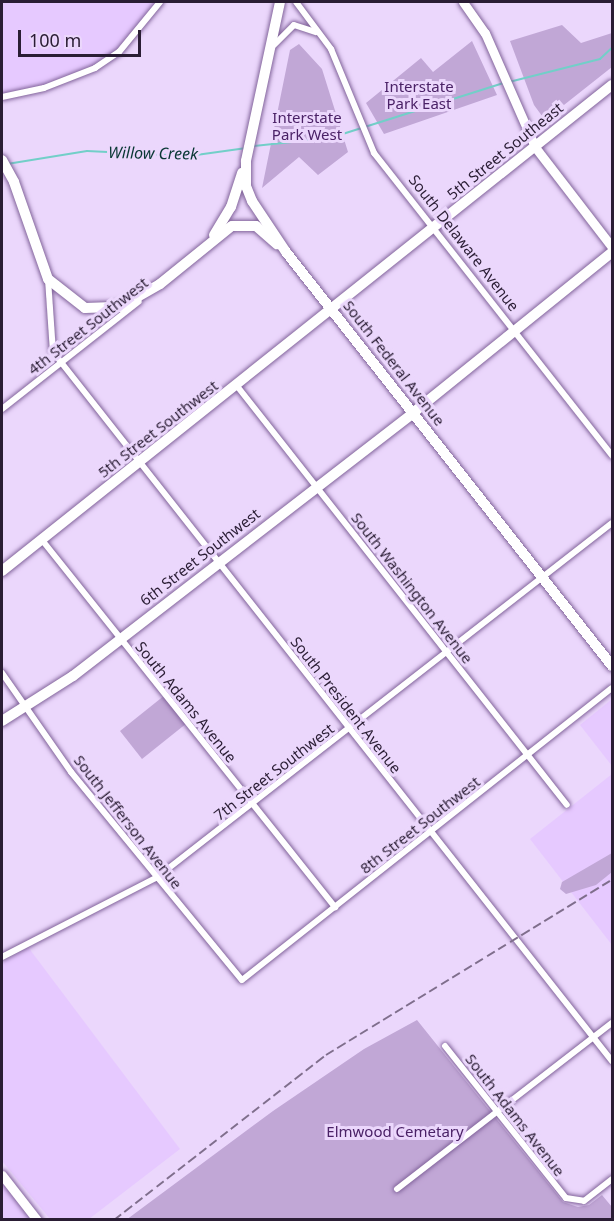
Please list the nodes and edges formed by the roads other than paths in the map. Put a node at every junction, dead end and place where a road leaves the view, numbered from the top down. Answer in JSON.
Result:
{"nodes":[{"id":1,"x":160,"y":2,"type":"edge"},
{"id":2,"x":280,"y":2,"type":"edge"},
{"id":3,"x":296,"y":2,"type":"edge"},
{"id":4,"x":463,"y":2,"type":"edge"},
{"id":5,"x":319,"y":34,"type":"junction"},
{"id":6,"x":272,"y":47,"type":"junction"},
{"id":7,"x":612,"y":85,"type":"edge"},
{"id":8,"x":2,"y":97,"type":"edge"},
{"id":9,"x":535,"y":147,"type":"junction"},
{"id":10,"x":2,"y":160,"type":"edge"},
{"id":11,"x":246,"y":161,"type":"junction"},
{"id":12,"x":432,"y":229,"type":"junction"},
{"id":13,"x":207,"y":246,"type":"junction"},
{"id":14,"x":612,"y":247,"type":"edge"},
{"id":15,"x":286,"y":252,"type":"junction"},
{"id":16,"x":612,"y":252,"type":"edge"},
{"id":17,"x":48,"y":279,"type":"junction"},
{"id":18,"x":160,"y":284,"type":"junction"},
{"id":19,"x":333,"y":309,"type":"junction"},
{"id":20,"x":514,"y":331,"type":"junction"},
{"id":21,"x":62,"y":363,"type":"junction"},
{"id":22,"x":237,"y":386,"type":"junction"},
{"id":23,"x":2,"y":409,"type":"edge"},
{"id":24,"x":414,"y":412,"type":"junction"},
{"id":25,"x":612,"y":455,"type":"edge"},
{"id":26,"x":141,"y":462,"type":"junction"},
{"id":27,"x":317,"y":486,"type":"junction"},
{"id":28,"x":612,"y":523,"type":"edge"},
{"id":29,"x":42,"y":540,"type":"junction"},
{"id":30,"x":219,"y":562,"type":"junction"},
{"id":31,"x":2,"y":571,"type":"edge"},
{"id":32,"x":543,"y":579,"type":"junction"},
{"id":33,"x":119,"y":638,"type":"junction"},
{"id":34,"x":448,"y":654,"type":"junction"},
{"id":35,"x":612,"y":666,"type":"edge"},
{"id":36,"x":2,"y":673,"type":"edge"},
{"id":37,"x":612,"y":688,"type":"edge"},
{"id":38,"x":29,"y":707,"type":"junction"},
{"id":39,"x":2,"y":721,"type":"edge"},
{"id":40,"x":348,"y":729,"type":"junction"},
{"id":41,"x":528,"y":755,"type":"junction"},
{"id":42,"x":252,"y":804,"type":"junction"},
{"id":43,"x":567,"y":804,"type":"dead end"},
{"id":44,"x":430,"y":832,"type":"junction"},
{"id":45,"x":156,"y":878,"type":"junction"},
{"id":46,"x":335,"y":907,"type":"junction"},
{"id":47,"x":2,"y":957,"type":"edge"},
{"id":48,"x":242,"y":980,"type":"joint"},
{"id":49,"x":612,"y":1023,"type":"edge"},
{"id":50,"x":594,"y":1037,"type":"junction"},
{"id":51,"x":445,"y":1046,"type":"dead end"},
{"id":52,"x":612,"y":1061,"type":"edge"},
{"id":53,"x":497,"y":1112,"type":"junction"},
{"id":54,"x":2,"y":1175,"type":"edge"},
{"id":55,"x":612,"y":1179,"type":"edge"},
{"id":56,"x":397,"y":1189,"type":"dead end"},
{"id":57,"x":37,"y":1220,"type":"edge"}],
"edges":[{"from":1,"to":8,"type":"street"},
{"from":2,"to":6,"type":"main road"},
{"from":3,"to":5,"type":"street","name":"South Delaware Avenue"},
{"from":4,"to":9,"type":"main road"},
{"from":5,"to":6,"type":"street"},
{"from":5,"to":12,"type":"street","name":"South Delaware Avenue"},
{"from":6,"to":11,"type":"main road","name":"South Federal Avenue"},
{"from":7,"to":9,"type":"main road","name":"5th Street Southeast"},
{"from":9,"to":12,"type":"main road","name":"5th Street Southeast"},
{"from":9,"to":14,"type":"main road"},
{"from":10,"to":17,"type":"main road"},
{"from":11,"to":13,"type":"main road"},
{"from":11,"to":15,"type":"main road","name":"South Federal Avenue"},
{"from":12,"to":19,"type":"main road","name":"5th Street Southeast"},
{"from":12,"to":20,"type":"street","name":"South Delaware Avenue"},
{"from":13,"to":15,"type":"main road"},
{"from":13,"to":18,"type":"main road"},
{"from":15,"to":19,"type":"main road","name":"South Federal Avenue"},
{"from":16,"to":20,"type":"main road","name":"6th Street Southwest"},
{"from":17,"to":18,"type":"main road"},
{"from":17,"to":21,"type":"street"},
{"from":18,"to":21,"type":"street","name":"4th Street Southwest"},
{"from":19,"to":22,"type":"main road","name":"5th Street Southwest"},
{"from":19,"to":24,"type":"main road","name":"South Federal Avenue"},
{"from":20,"to":24,"type":"main road","name":"6th Street Southwest"},
{"from":20,"to":25,"type":"street","name":"South Delaware Avenue"},
{"from":21,"to":23,"type":"street","name":"4th Street Southwest"},
{"from":21,"to":26,"type":"street","name":"South President Avenue"},
{"from":22,"to":26,"type":"main road","name":"5th Street Southwest"},
{"from":22,"to":27,"type":"street","name":"South Washington Avenue"},
{"from":24,"to":27,"type":"main road","name":"6th Street Southwest"},
{"from":24,"to":32,"type":"main road","name":"South Federal Avenue"},
{"from":26,"to":29,"type":"main road","name":"5th Street Southwest"},
{"from":26,"to":30,"type":"street","name":"South President Avenue"},
{"from":27,"to":30,"type":"main road","name":"6th Street Southwest"},
{"from":27,"to":34,"type":"street","name":"South Washington Avenue"},
{"from":28,"to":32,"type":"street","name":"7th Street Southwest"},
{"from":29,"to":31,"type":"main road","name":"5th Street Southwest"},
{"from":29,"to":33,"type":"street","name":"South Adams Avenue"},
{"from":30,"to":33,"type":"main road","name":"6th Street Southwest"},
{"from":30,"to":40,"type":"street","name":"South President Avenue"},
{"from":32,"to":34,"type":"street","name":"7th Street Southwest"},
{"from":32,"to":35,"type":"main road","name":"South Federal Avenue"},
{"from":33,"to":38,"type":"main road","name":"6th Street Southwest"},
{"from":33,"to":42,"type":"street","name":"South Adams Avenue"},
{"from":34,"to":40,"type":"street","name":"7th Street Southwest"},
{"from":34,"to":41,"type":"street","name":"South Washington Avenue"},
{"from":36,"to":38,"type":"street","name":"South Jefferson Avenue"},
{"from":37,"to":41,"type":"street","name":"8th Street Southwest"},
{"from":38,"to":39,"type":"main road","name":"6th Street Southwest"},
{"from":38,"to":45,"type":"street","name":"South Jefferson Avenue"},
{"from":40,"to":42,"type":"street","name":"7th Street Southwest"},
{"from":40,"to":44,"type":"street","name":"South President Avenue"},
{"from":41,"to":43,"type":"street","name":"South Washington Avenue"},
{"from":41,"to":44,"type":"street","name":"8th Street Southwest"},
{"from":42,"to":45,"type":"street","name":"7th Street Southwest"},
{"from":42,"to":46,"type":"street","name":"South Adams Avenue"},
{"from":44,"to":46,"type":"street","name":"8th Street Southwest"},
{"from":44,"to":50,"type":"street","name":"South President Avenue"},
{"from":45,"to":47,"type":"street","name":"7th Street Southwest"},
{"from":45,"to":48,"type":"street","name":"South Jefferson Avenue"},
{"from":46,"to":48,"type":"street","name":"8th Street Southwest"},
{"from":49,"to":50,"type":"street"},
{"from":50,"to":52,"type":"street","name":"South President Avenue"},
{"from":50,"to":53,"type":"street"},
{"from":51,"to":53,"type":"street","name":"South Adams Avenue"},
{"from":53,"to":55,"type":"street","name":"South Adams Avenue"},
{"from":53,"to":56,"type":"street"},
{"from":54,"to":57,"type":"main road"}]}
